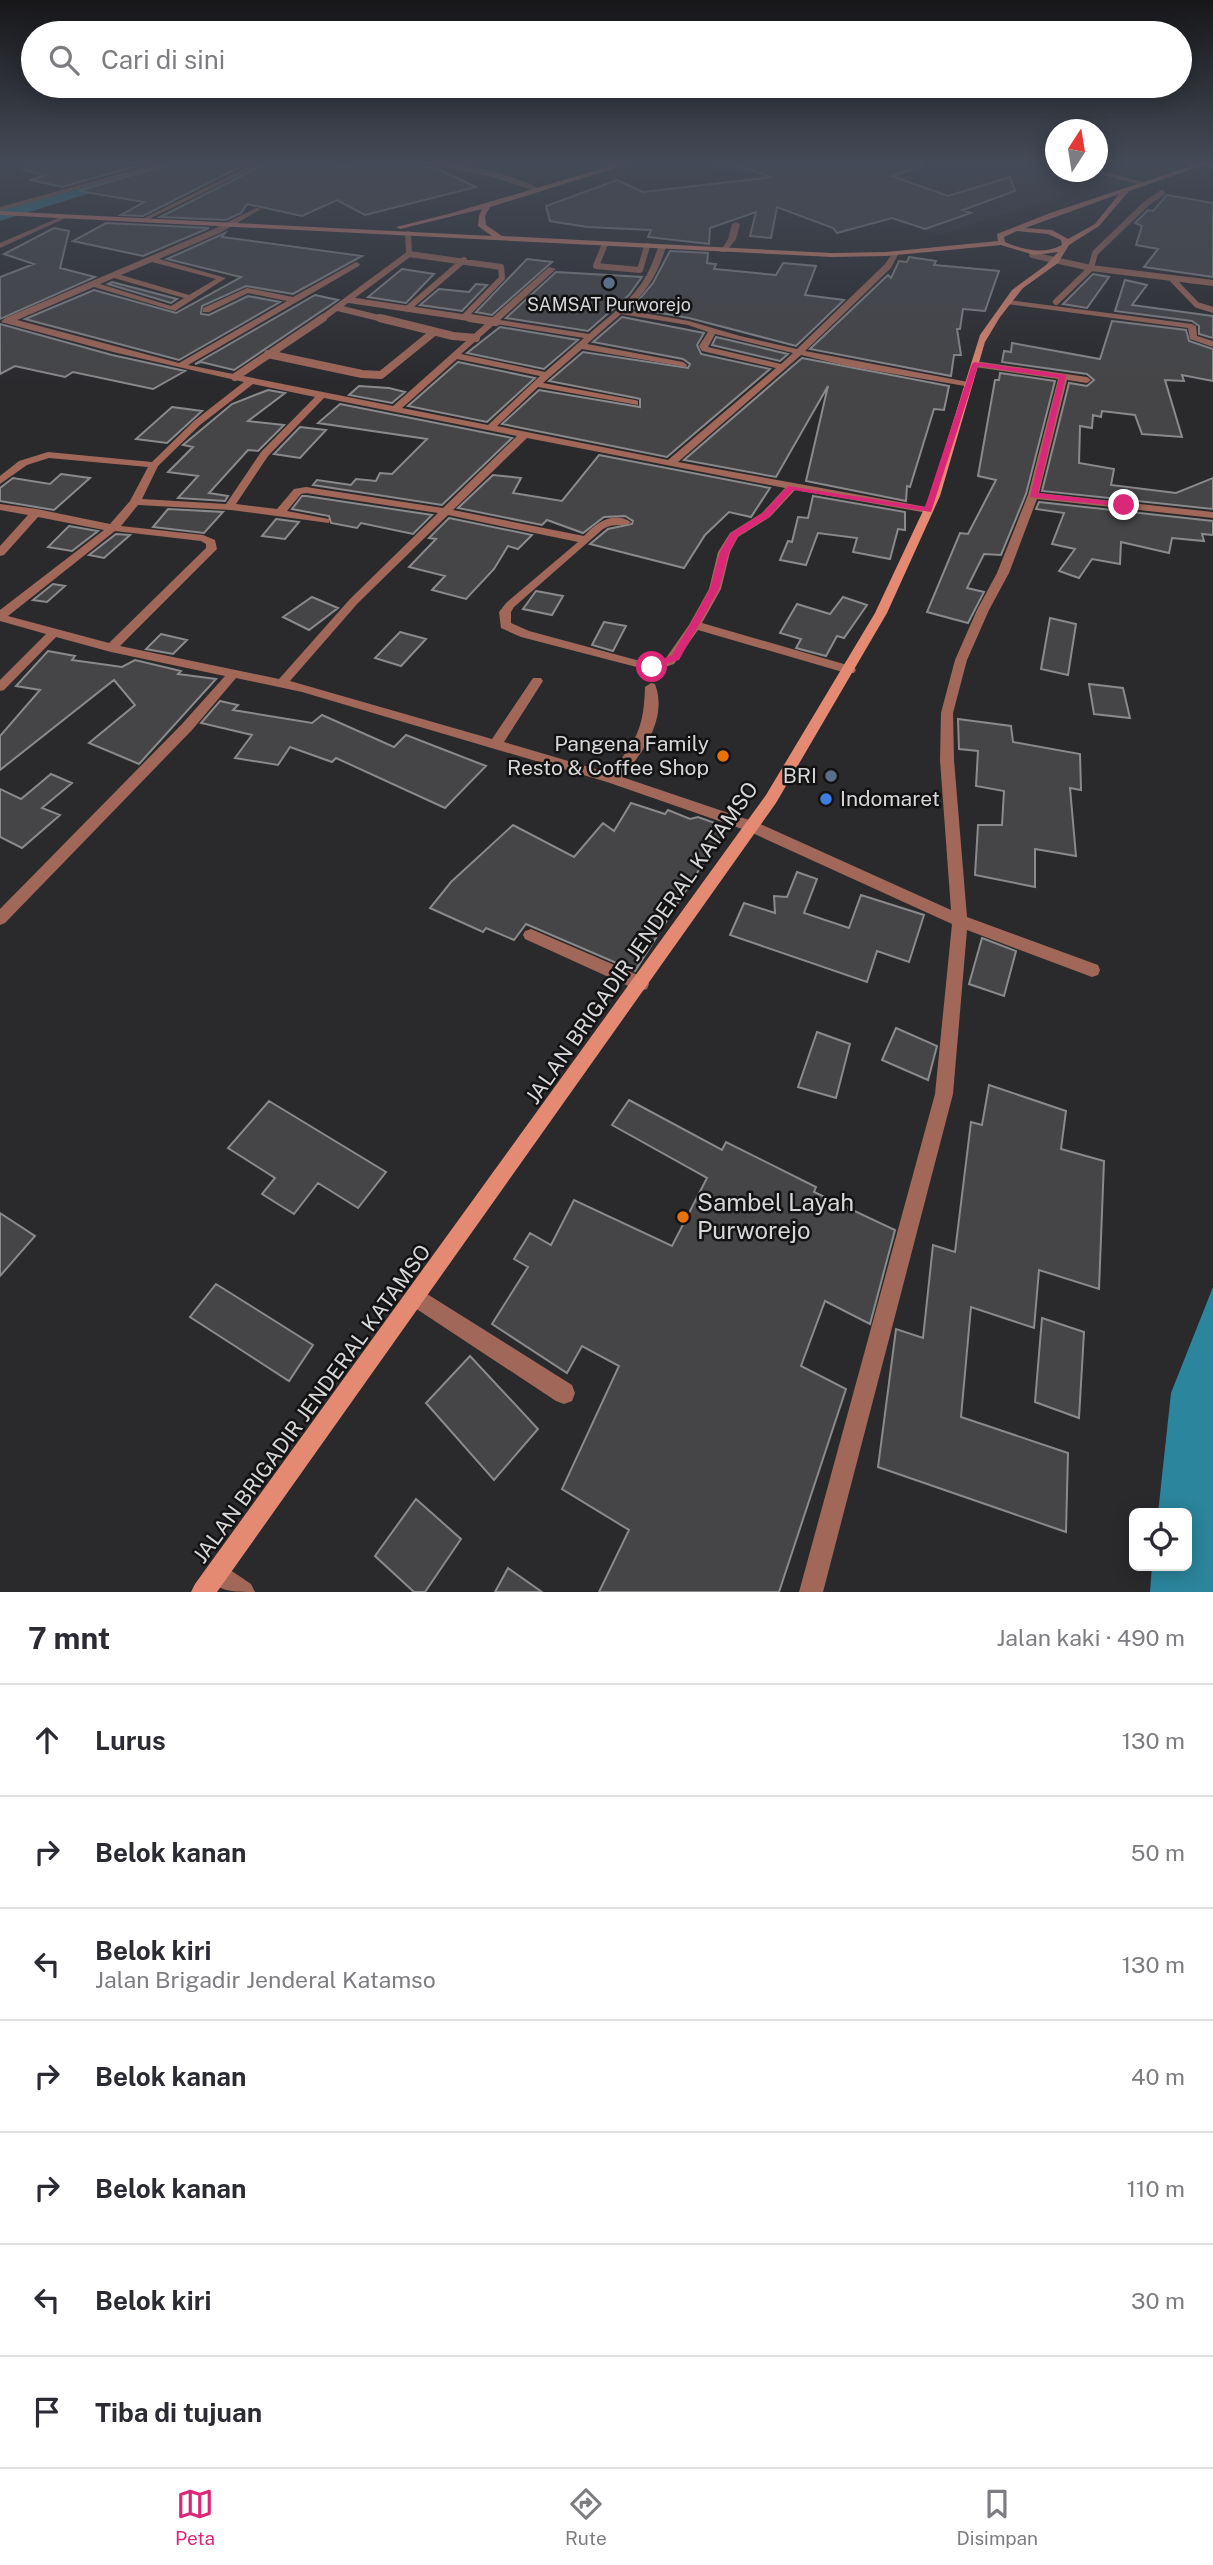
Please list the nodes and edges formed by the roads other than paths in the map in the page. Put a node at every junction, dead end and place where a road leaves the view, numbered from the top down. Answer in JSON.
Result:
{"nodes":[{"id":1,"x":22,"y":236,"type":"edge"},
{"id":2,"x":201,"y":236,"type":"edge"},
{"id":3,"x":408,"y":236,"type":"edge"},
{"id":4,"x":451,"y":236,"type":"edge"},
{"id":5,"x":497,"y":236,"type":"edge"},
{"id":6,"x":733,"y":236,"type":"edge"},
{"id":7,"x":988,"y":236,"type":"edge"},
{"id":8,"x":1001,"y":236,"type":"edge"},
{"id":9,"x":1054,"y":236,"type":"edge"},
{"id":10,"x":1080,"y":236,"type":"edge"},
{"id":11,"x":1112,"y":236,"type":"edge"},
{"id":12,"x":501,"y":239,"type":"junction"},
{"id":13,"x":1003,"y":243,"type":"junction"},
{"id":14,"x":605,"y":244,"type":"junction"},
{"id":15,"x":0,"y":246,"type":"edge"},
{"id":16,"x":647,"y":246,"type":"junction"},
{"id":17,"x":1065,"y":246,"type":"junction"},
{"id":18,"x":662,"y":247,"type":"junction"},
{"id":19,"x":723,"y":250,"type":"junction"},
{"id":20,"x":916,"y":252,"type":"junction"},
{"id":21,"x":897,"y":253,"type":"junction"},
{"id":22,"x":1029,"y":253,"type":"junction"},
{"id":23,"x":409,"y":254,"type":"junction"},
{"id":24,"x":151,"y":259,"type":"junction"},
{"id":25,"x":464,"y":260,"type":"junction"},
{"id":26,"x":1055,"y":262,"type":"junction"},
{"id":27,"x":356,"y":264,"type":"dead end"},
{"id":28,"x":1091,"y":268,"type":"junction"},
{"id":29,"x":552,"y":269,"type":"dead end"},
{"id":30,"x":112,"y":275,"type":"junction"},
{"id":31,"x":1033,"y":275,"type":"junction"},
{"id":32,"x":1172,"y":279,"type":"junction"},
{"id":33,"x":1213,"y":283,"type":"edge"},
{"id":34,"x":93,"y":284,"type":"junction"},
{"id":35,"x":192,"y":298,"type":"junction"},
{"id":36,"x":296,"y":300,"type":"junction"},
{"id":37,"x":349,"y":300,"type":"junction"},
{"id":38,"x":1009,"y":302,"type":"junction"},
{"id":39,"x":1056,"y":302,"type":"dead end"},
{"id":40,"x":338,"y":308,"type":"junction"},
{"id":41,"x":407,"y":309,"type":"junction"},
{"id":42,"x":206,"y":310,"type":"dead end"},
{"id":43,"x":1213,"y":310,"type":"edge"},
{"id":44,"x":621,"y":312,"type":"junction"},
{"id":45,"x":464,"y":317,"type":"junction"},
{"id":46,"x":4,"y":322,"type":"edge"},
{"id":47,"x":496,"y":322,"type":"junction"},
{"id":48,"x":713,"y":331,"type":"junction"},
{"id":49,"x":434,"y":332,"type":"junction"},
{"id":50,"x":592,"y":337,"type":"junction"},
{"id":51,"x":477,"y":338,"type":"junction"},
{"id":52,"x":1213,"y":345,"type":"edge"},
{"id":53,"x":582,"y":346,"type":"junction"},
{"id":54,"x":799,"y":352,"type":"junction"},
{"id":55,"x":268,"y":354,"type":"junction"},
{"id":56,"x":456,"y":356,"type":"junction"},
{"id":57,"x":975,"y":364,"type":"junction"},
{"id":58,"x":683,"y":365,"type":"dead end"},
{"id":59,"x":180,"y":366,"type":"junction"},
{"id":60,"x":783,"y":367,"type":"junction"},
{"id":61,"x":547,"y":375,"type":"junction"},
{"id":62,"x":235,"y":377,"type":"junction"},
{"id":63,"x":1063,"y":377,"type":"junction"},
{"id":64,"x":252,"y":380,"type":"junction"},
{"id":65,"x":1087,"y":380,"type":"dead end"},
{"id":66,"x":536,"y":384,"type":"junction"},
{"id":67,"x":968,"y":385,"type":"junction"},
{"id":68,"x":323,"y":394,"type":"junction"},
{"id":69,"x":635,"y":403,"type":"dead end"},
{"id":70,"x":395,"y":409,"type":"junction"},
{"id":71,"x":490,"y":428,"type":"junction"},
{"id":72,"x":524,"y":435,"type":"junction"},
{"id":73,"x":669,"y":464,"type":"junction"},
{"id":74,"x":154,"y":465,"type":"junction"},
{"id":75,"x":0,"y":481,"type":"edge"},
{"id":76,"x":791,"y":488,"type":"junction"},
{"id":77,"x":1033,"y":495,"type":"junction"},
{"id":78,"x":135,"y":502,"type":"junction"},
{"id":79,"x":230,"y":506,"type":"junction"},
{"id":80,"x":0,"y":507,"type":"edge"},
{"id":81,"x":928,"y":510,"type":"junction"},
{"id":82,"x":281,"y":511,"type":"junction"},
{"id":83,"x":37,"y":512,"type":"junction"},
{"id":84,"x":449,"y":512,"type":"junction"},
{"id":85,"x":1213,"y":515,"type":"edge"},
{"id":86,"x":325,"y":521,"type":"dead end"},
{"id":87,"x":626,"y":522,"type":"dead end"},
{"id":88,"x":113,"y":528,"type":"junction"},
{"id":89,"x":586,"y":540,"type":"junction"},
{"id":90,"x":0,"y":553,"type":"edge"},
{"id":91,"x":0,"y":617,"type":"edge"},
{"id":92,"x":695,"y":625,"type":"junction"},
{"id":93,"x":54,"y":632,"type":"junction"},
{"id":94,"x":111,"y":648,"type":"junction"},
{"id":95,"x":850,"y":670,"type":"junction"},
{"id":96,"x":233,"y":674,"type":"junction"},
{"id":97,"x":537,"y":681,"type":"dead end"},
{"id":98,"x":281,"y":684,"type":"junction"},
{"id":99,"x":651,"y":687,"type":"dead end"},
{"id":100,"x":0,"y":688,"type":"edge"},
{"id":101,"x":496,"y":744,"type":"junction"},
{"id":102,"x":612,"y":779,"type":"junction"},
{"id":103,"x":753,"y":827,"type":"junction"},
{"id":104,"x":0,"y":919,"type":"edge"},
{"id":105,"x":960,"y":921,"type":"junction"},
{"id":106,"x":531,"y":935,"type":"dead end"},
{"id":107,"x":1092,"y":970,"type":"dead end"},
{"id":108,"x":641,"y":984,"type":"junction"},
{"id":109,"x":416,"y":1297,"type":"junction"},
{"id":110,"x":564,"y":1394,"type":"dead end"},
{"id":111,"x":217,"y":1573,"type":"junction"},
{"id":112,"x":203,"y":1592,"type":"edge"},
{"id":113,"x":243,"y":1592,"type":"edge"},
{"id":114,"x":811,"y":1592,"type":"edge"}],
"edges":[{"from":1,"to":15,"type":"street"},
{"from":2,"to":24,"type":"street"},
{"from":3,"to":23,"type":"lane"},
{"from":4,"to":12,"type":"main road"},
{"from":5,"to":12,"type":"main road"},
{"from":6,"to":19,"type":"street"},
{"from":7,"to":20,"type":"main road"},
{"from":8,"to":13,"type":"main road"},
{"from":9,"to":17,"type":"main road"},
{"from":10,"to":17,"type":"main road"},
{"from":11,"to":28,"type":"lane"},
{"from":12,"to":14,"type":"main road"},
{"from":13,"to":20,"type":"main road"},
{"from":13,"to":22,"type":"main road"},
{"from":14,"to":16,"type":"main road"},
{"from":14,"to":16,"type":"lane"},
{"from":16,"to":18,"type":"main road"},
{"from":17,"to":22,"type":"main road"},
{"from":17,"to":26,"type":"main road"},
{"from":18,"to":19,"type":"main road"},
{"from":18,"to":44,"type":"street"},
{"from":19,"to":21,"type":"main road"},
{"from":20,"to":21,"type":"main road"},
{"from":21,"to":54,"type":"street"},
{"from":22,"to":26,"type":"lane"},
{"from":22,"to":31,"type":"main road"},
{"from":23,"to":25,"type":"lane"},
{"from":23,"to":37,"type":"lane"},
{"from":24,"to":30,"type":"street"},
{"from":24,"to":35,"type":"street"},
{"from":25,"to":41,"type":"lane"},
{"from":25,"to":45,"type":"lane"},
{"from":26,"to":28,"type":"lane"},
{"from":26,"to":31,"type":"main road","name":"JALAN BRIGADIR JENDERAL KATAMSO"},
{"from":27,"to":36,"type":"street"},
{"from":28,"to":32,"type":"lane"},
{"from":28,"to":39,"type":"lane"},
{"from":29,"to":47,"type":"street"},
{"from":30,"to":34,"type":"street"},
{"from":30,"to":35,"type":"street"},
{"from":31,"to":38,"type":"main road","name":"JALAN BRIGADIR JENDERAL KATAMSO"},
{"from":32,"to":33,"type":"lane"},
{"from":32,"to":43,"type":"lane"},
{"from":34,"to":35,"type":"street"},
{"from":34,"to":46,"type":"street"},
{"from":36,"to":42,"type":"street"},
{"from":36,"to":59,"type":"street"},
{"from":37,"to":40,"type":"lane"},
{"from":37,"to":41,"type":"lane"},
{"from":38,"to":52,"type":"street"},
{"from":38,"to":57,"type":"main road","name":"JALAN BRIGADIR JENDERAL KATAMSO"},
{"from":40,"to":49,"type":"lane"},
{"from":40,"to":55,"type":"lane"},
{"from":41,"to":45,"type":"lane"},
{"from":44,"to":48,"type":"street"},
{"from":44,"to":50,"type":"street"},
{"from":45,"to":47,"type":"lane"},
{"from":46,"to":59,"type":"street"},
{"from":47,"to":50,"type":"street"},
{"from":47,"to":51,"type":"street"},
{"from":48,"to":54,"type":"street"},
{"from":48,"to":60,"type":"street"},
{"from":49,"to":51,"type":"lane"},
{"from":49,"to":55,"type":"lane"},
{"from":50,"to":53,"type":"street"},
{"from":51,"to":56,"type":"street"},
{"from":53,"to":58,"type":"street"},
{"from":53,"to":61,"type":"street"},
{"from":54,"to":60,"type":"street"},
{"from":54,"to":67,"type":"street"},
{"from":55,"to":62,"type":"lane"},
{"from":56,"to":61,"type":"street"},
{"from":56,"to":70,"type":"street"},
{"from":57,"to":63,"type":"street"},
{"from":57,"to":67,"type":"main road","name":"JALAN BRIGADIR JENDERAL KATAMSO"},
{"from":59,"to":62,"type":"street"},
{"from":60,"to":73,"type":"street"},
{"from":61,"to":66,"type":"street"},
{"from":62,"to":64,"type":"street"},
{"from":63,"to":65,"type":"street"},
{"from":63,"to":77,"type":"street"},
{"from":64,"to":68,"type":"street"},
{"from":64,"to":74,"type":"street"},
{"from":66,"to":69,"type":"street"},
{"from":66,"to":71,"type":"street"},
{"from":67,"to":81,"type":"main road","name":"JALAN BRIGADIR JENDERAL KATAMSO"},
{"from":68,"to":70,"type":"street"},
{"from":68,"to":79,"type":"street"},
{"from":70,"to":71,"type":"street"},
{"from":71,"to":72,"type":"street"},
{"from":72,"to":73,"type":"street"},
{"from":72,"to":84,"type":"street"},
{"from":73,"to":76,"type":"street"},
{"from":74,"to":75,"type":"street"},
{"from":74,"to":78,"type":"street"},
{"from":76,"to":81,"type":"street"},
{"from":76,"to":92,"type":"street"},
{"from":77,"to":85,"type":"street"},
{"from":77,"to":105,"type":"street"},
{"from":78,"to":79,"type":"street"},
{"from":78,"to":88,"type":"street"},
{"from":79,"to":82,"type":"street"},
{"from":80,"to":83,"type":"street"},
{"from":81,"to":95,"type":"main road","name":"JALAN BRIGADIR JENDERAL KATAMSO"},
{"from":82,"to":84,"type":"street"},
{"from":82,"to":86,"type":"street"},
{"from":83,"to":88,"type":"street"},
{"from":83,"to":90,"type":"street"},
{"from":84,"to":89,"type":"street"},
{"from":84,"to":98,"type":"street"},
{"from":87,"to":89,"type":"street"},
{"from":88,"to":91,"type":"street"},
{"from":88,"to":94,"type":"street"},
{"from":89,"to":92,"type":"street"},
{"from":91,"to":93,"type":"street"},
{"from":92,"to":95,"type":"street"},
{"from":93,"to":94,"type":"street"},
{"from":93,"to":100,"type":"street"},
{"from":94,"to":96,"type":"street"},
{"from":95,"to":103,"type":"main road","name":"JALAN BRIGADIR JENDERAL KATAMSO"},
{"from":96,"to":98,"type":"street"},
{"from":96,"to":104,"type":"street"},
{"from":97,"to":101,"type":"street"},
{"from":98,"to":101,"type":"street"},
{"from":99,"to":102,"type":"street"},
{"from":101,"to":102,"type":"street"},
{"from":102,"to":103,"type":"street"},
{"from":103,"to":105,"type":"street"},
{"from":103,"to":108,"type":"main road","name":"JALAN BRIGADIR JENDERAL KATAMSO"},
{"from":105,"to":107,"type":"street"},
{"from":105,"to":114,"type":"street"},
{"from":106,"to":108,"type":"street"},
{"from":108,"to":109,"type":"main road","name":"JALAN BRIGADIR JENDERAL KATAMSO"},
{"from":109,"to":110,"type":"street"},
{"from":109,"to":111,"type":"main road","name":"JALAN BRIGADIR JENDERAL KATAMSO"},
{"from":111,"to":112,"type":"main road","name":"JALAN BRIGADIR JENDERAL KATAMSO"},
{"from":111,"to":113,"type":"street"}]}
